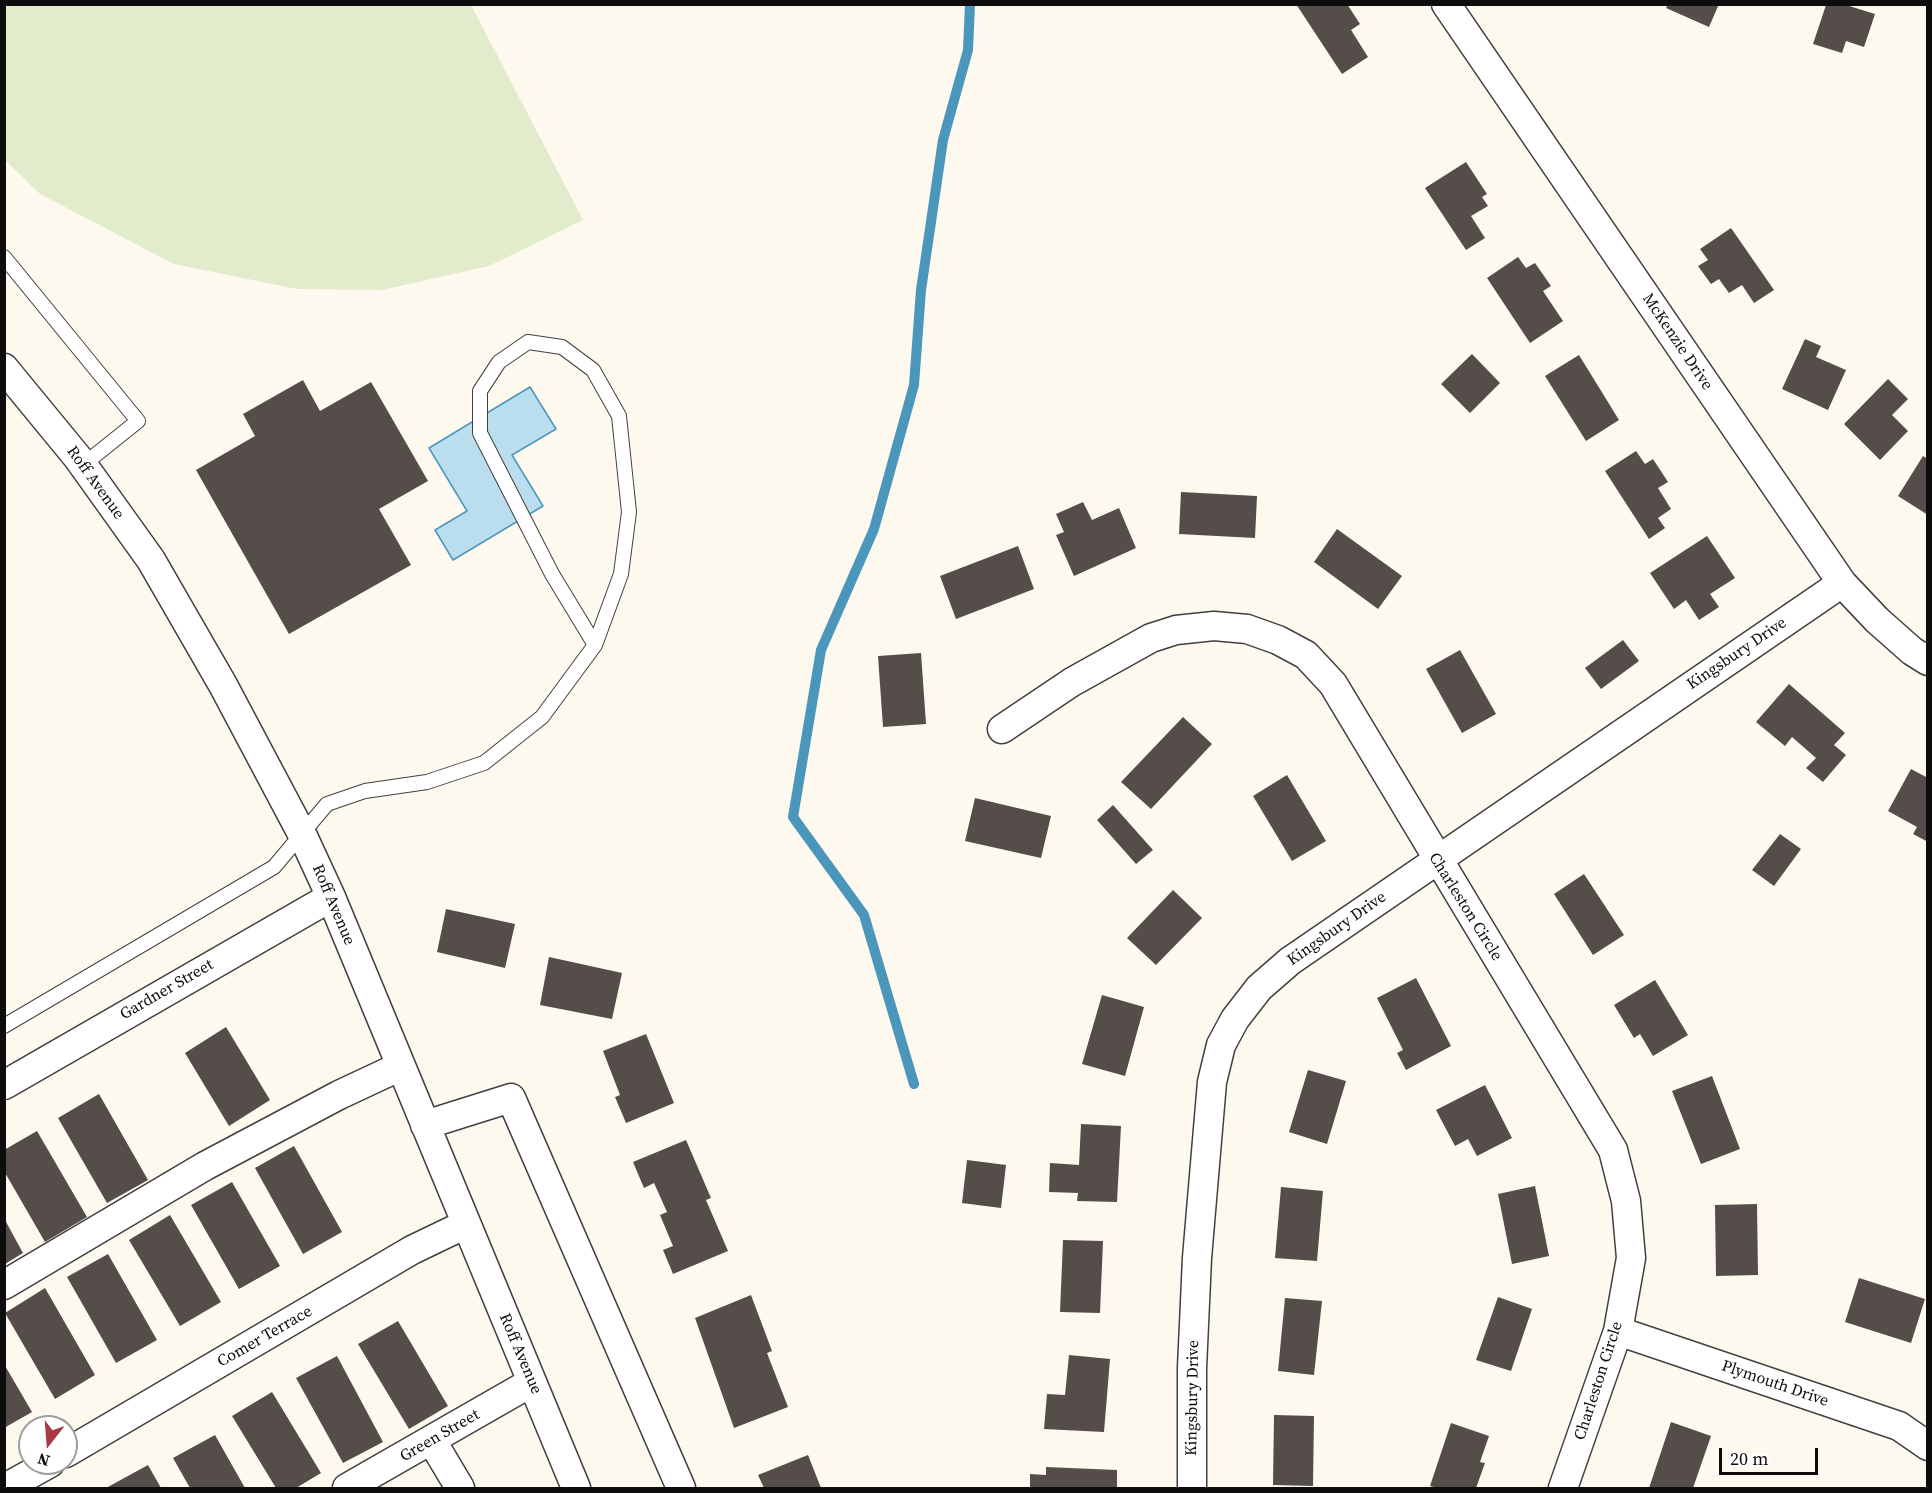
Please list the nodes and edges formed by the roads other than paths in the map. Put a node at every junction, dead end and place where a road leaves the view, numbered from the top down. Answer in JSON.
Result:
{"nodes":[{"id":1,"x":1446,"y":4,"type":"edge"},
{"id":2,"x":4,"y":256,"type":"edge"},
{"id":3,"x":4,"y":368,"type":"edge"},
{"id":4,"x":83,"y":465,"type":"junction"},
{"id":5,"x":1842,"y":583,"type":"junction"},
{"id":6,"x":595,"y":645,"type":"junction"},
{"id":7,"x":1928,"y":661,"type":"edge"},
{"id":8,"x":1002,"y":729,"type":"dead end"},
{"id":9,"x":301,"y":832,"type":"junction"},
{"id":10,"x":1436,"y":859,"type":"junction"},
{"id":11,"x":331,"y":897,"type":"junction"},
{"id":12,"x":4,"y":1026,"type":"edge"},
{"id":13,"x":401,"y":1066,"type":"junction"},
{"id":14,"x":4,"y":1085,"type":"edge"},
{"id":15,"x":425,"y":1125,"type":"junction"},
{"id":16,"x":466,"y":1224,"type":"junction"},
{"id":17,"x":4,"y":1285,"type":"edge"},
{"id":18,"x":1618,"y":1331,"type":"junction"},
{"id":19,"x":532,"y":1382,"type":"junction"},
{"id":20,"x":432,"y":1441,"type":"junction"},
{"id":21,"x":1928,"y":1446,"type":"edge"},
{"id":22,"x":78,"y":1447,"type":"edge"},
{"id":23,"x":28,"y":1475,"type":"edge"},
{"id":24,"x":5,"y":1488,"type":"edge"},
{"id":25,"x":347,"y":1488,"type":"edge"},
{"id":26,"x":460,"y":1488,"type":"edge"},
{"id":27,"x":576,"y":1488,"type":"edge"},
{"id":28,"x":681,"y":1488,"type":"edge"},
{"id":29,"x":1192,"y":1488,"type":"edge"},
{"id":30,"x":1563,"y":1488,"type":"edge"}],
"edges":[{"from":1,"to":5,"type":"street","name":"McKenzie Drive"},
{"from":2,"to":4,"type":"lane"},
{"from":3,"to":4,"type":"street","name":"Roff Avenue"},
{"from":4,"to":9,"type":"street","name":"Roff Avenue"},
{"from":5,"to":7,"type":"street","name":"McKenzie Drive"},
{"from":5,"to":10,"type":"street","name":"Kingsbury Drive"},
{"from":6,"to":6,"type":"lane"},
{"from":6,"to":9,"type":"lane"},
{"from":8,"to":10,"type":"street","name":"Charleston Circle"},
{"from":9,"to":11,"type":"street","name":"Roff Avenue"},
{"from":9,"to":12,"type":"lane"},
{"from":10,"to":18,"type":"street","name":"Charleston Circle"},
{"from":10,"to":29,"type":"street","name":"Kingsbury Drive"},
{"from":11,"to":13,"type":"street","name":"Roff Avenue"},
{"from":11,"to":14,"type":"street","name":"Gardner Street"},
{"from":13,"to":15,"type":"street","name":"Roff Avenue"},
{"from":13,"to":17,"type":"street"},
{"from":15,"to":16,"type":"street","name":"Roff Avenue"},
{"from":15,"to":28,"type":"street"},
{"from":16,"to":19,"type":"street","name":"Roff Avenue"},
{"from":16,"to":22,"type":"street","name":"Comer Terrace"},
{"from":18,"to":21,"type":"street","name":"Plymouth Drive"},
{"from":18,"to":30,"type":"street","name":"Charleston Circle"},
{"from":19,"to":20,"type":"street","name":"Green Street"},
{"from":19,"to":27,"type":"street","name":"Roff Avenue"},
{"from":20,"to":25,"type":"street","name":"Green Street"},
{"from":20,"to":26,"type":"street"},
{"from":23,"to":24,"type":"street"}]}
